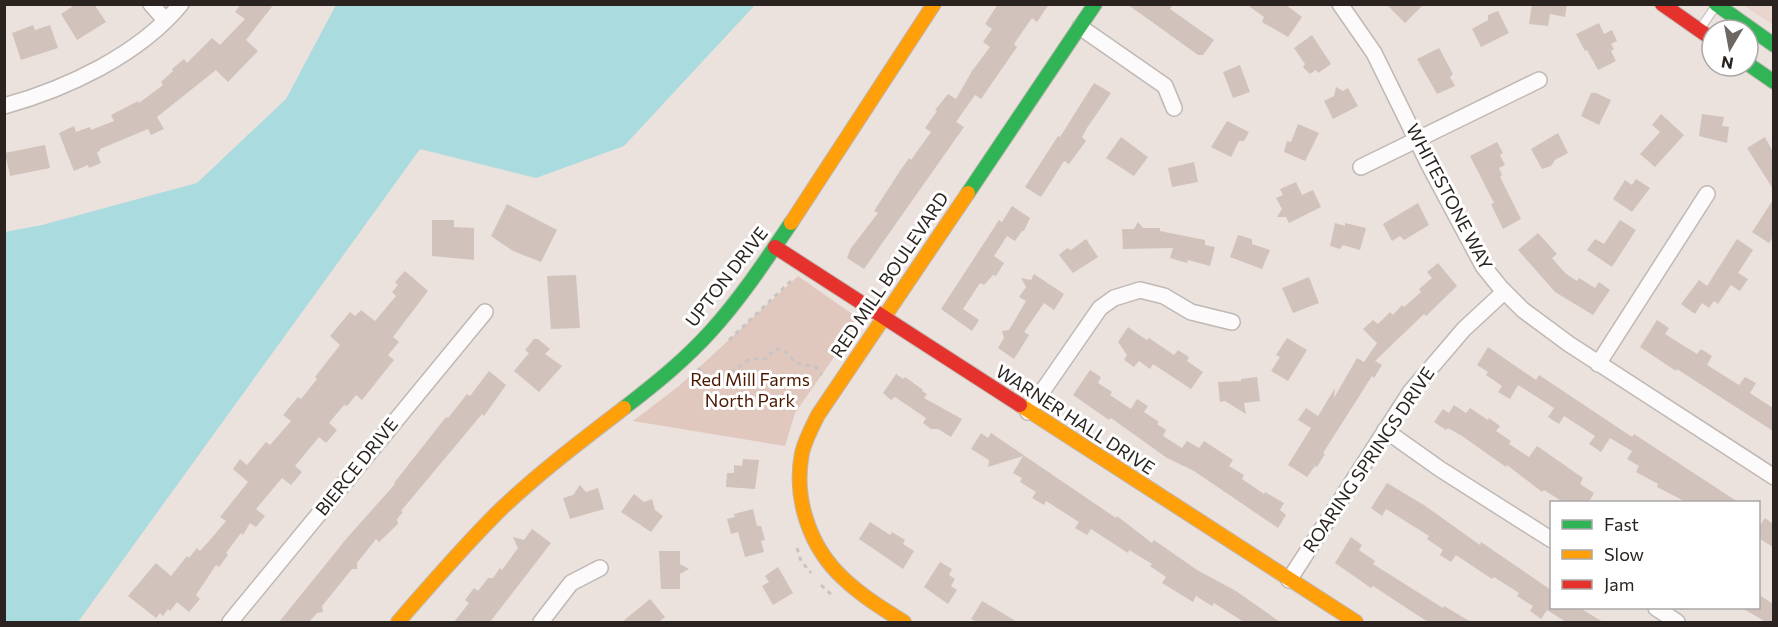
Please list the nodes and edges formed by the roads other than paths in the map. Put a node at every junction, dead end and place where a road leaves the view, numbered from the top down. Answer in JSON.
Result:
{"nodes":[{"id":1,"x":151,"y":4,"type":"edge"},
{"id":2,"x":181,"y":4,"type":"edge"},
{"id":3,"x":1095,"y":4,"type":"edge"},
{"id":4,"x":1340,"y":4,"type":"edge"},
{"id":5,"x":1662,"y":4,"type":"edge"},
{"id":6,"x":1716,"y":5,"type":"edge"},
{"id":7,"x":933,"y":6,"type":"edge"},
{"id":8,"x":1678,"y":9,"type":"edge"},
{"id":9,"x":165,"y":20,"type":"junction"},
{"id":10,"x":1080,"y":27,"type":"junction"},
{"id":11,"x":1699,"y":30,"type":"joint"},
{"id":12,"x":1773,"y":45,"type":"edge"},
{"id":13,"x":1760,"y":73,"type":"edge"},
{"id":14,"x":1539,"y":80,"type":"dead end"},
{"id":15,"x":1773,"y":82,"type":"edge"},
{"id":16,"x":4,"y":106,"type":"edge"},
{"id":17,"x":1173,"y":108,"type":"dead end"},
{"id":18,"x":1417,"y":141,"type":"junction"},
{"id":19,"x":1361,"y":167,"type":"dead end"},
{"id":20,"x":1707,"y":194,"type":"dead end"},
{"id":21,"x":775,"y":247,"type":"junction"},
{"id":22,"x":1504,"y":292,"type":"junction"},
{"id":23,"x":484,"y":312,"type":"dead end"},
{"id":24,"x":883,"y":318,"type":"junction"},
{"id":25,"x":1232,"y":322,"type":"dead end"},
{"id":26,"x":1598,"y":364,"type":"junction"},
{"id":27,"x":1029,"y":412,"type":"junction"},
{"id":28,"x":1385,"y":430,"type":"junction"},
{"id":29,"x":1773,"y":477,"type":"edge"},
{"id":30,"x":1550,"y":539,"type":"edge"},
{"id":31,"x":600,"y":568,"type":"dead end"},
{"id":32,"x":1289,"y":580,"type":"junction"},
{"id":33,"x":1658,"y":609,"type":"edge"},
{"id":34,"x":230,"y":622,"type":"edge"},
{"id":35,"x":398,"y":622,"type":"edge"},
{"id":36,"x":541,"y":622,"type":"edge"},
{"id":37,"x":904,"y":622,"type":"edge"},
{"id":38,"x":1356,"y":622,"type":"edge"},
{"id":39,"x":1677,"y":622,"type":"edge"}],
"edges":[{"from":1,"to":9,"type":"street"},
{"from":2,"to":9,"type":"street"},
{"from":3,"to":10,"type":"street","name":"RED MILL BOULEVARD"},
{"from":4,"to":18,"type":"street","name":"WHITESTONE WAY"},
{"from":5,"to":8,"type":"street"},
{"from":6,"to":11,"type":"lane"},
{"from":6,"to":12,"type":"street"},
{"from":7,"to":21,"type":"street","name":"UPTON DRIVE"},
{"from":8,"to":11,"type":"street"},
{"from":9,"to":16,"type":"street"},
{"from":10,"to":17,"type":"street"},
{"from":10,"to":24,"type":"street","name":"RED MILL BOULEVARD"},
{"from":13,"to":15,"type":"street"},
{"from":14,"to":18,"type":"street"},
{"from":18,"to":19,"type":"street"},
{"from":18,"to":22,"type":"street","name":"WHITESTONE WAY"},
{"from":20,"to":26,"type":"street"},
{"from":21,"to":24,"type":"street","name":"WARNER HALL DRIVE"},
{"from":21,"to":35,"type":"street","name":"UPTON DRIVE"},
{"from":22,"to":26,"type":"street","name":"WHITESTONE WAY"},
{"from":22,"to":28,"type":"street","name":"ROARING SPRINGS DRIVE"},
{"from":23,"to":34,"type":"street","name":"BIERCE DRIVE"},
{"from":24,"to":27,"type":"street","name":"WARNER HALL DRIVE"},
{"from":24,"to":37,"type":"street","name":"RED MILL BOULEVARD"},
{"from":25,"to":27,"type":"street"},
{"from":26,"to":29,"type":"street","name":"WHITESTONE WAY"},
{"from":27,"to":32,"type":"street","name":"WARNER HALL DRIVE"},
{"from":28,"to":30,"type":"street"},
{"from":28,"to":32,"type":"street","name":"ROARING SPRINGS DRIVE"},
{"from":31,"to":36,"type":"street"},
{"from":32,"to":38,"type":"street","name":"WARNER HALL DRIVE"},
{"from":33,"to":39,"type":"street"}]}
